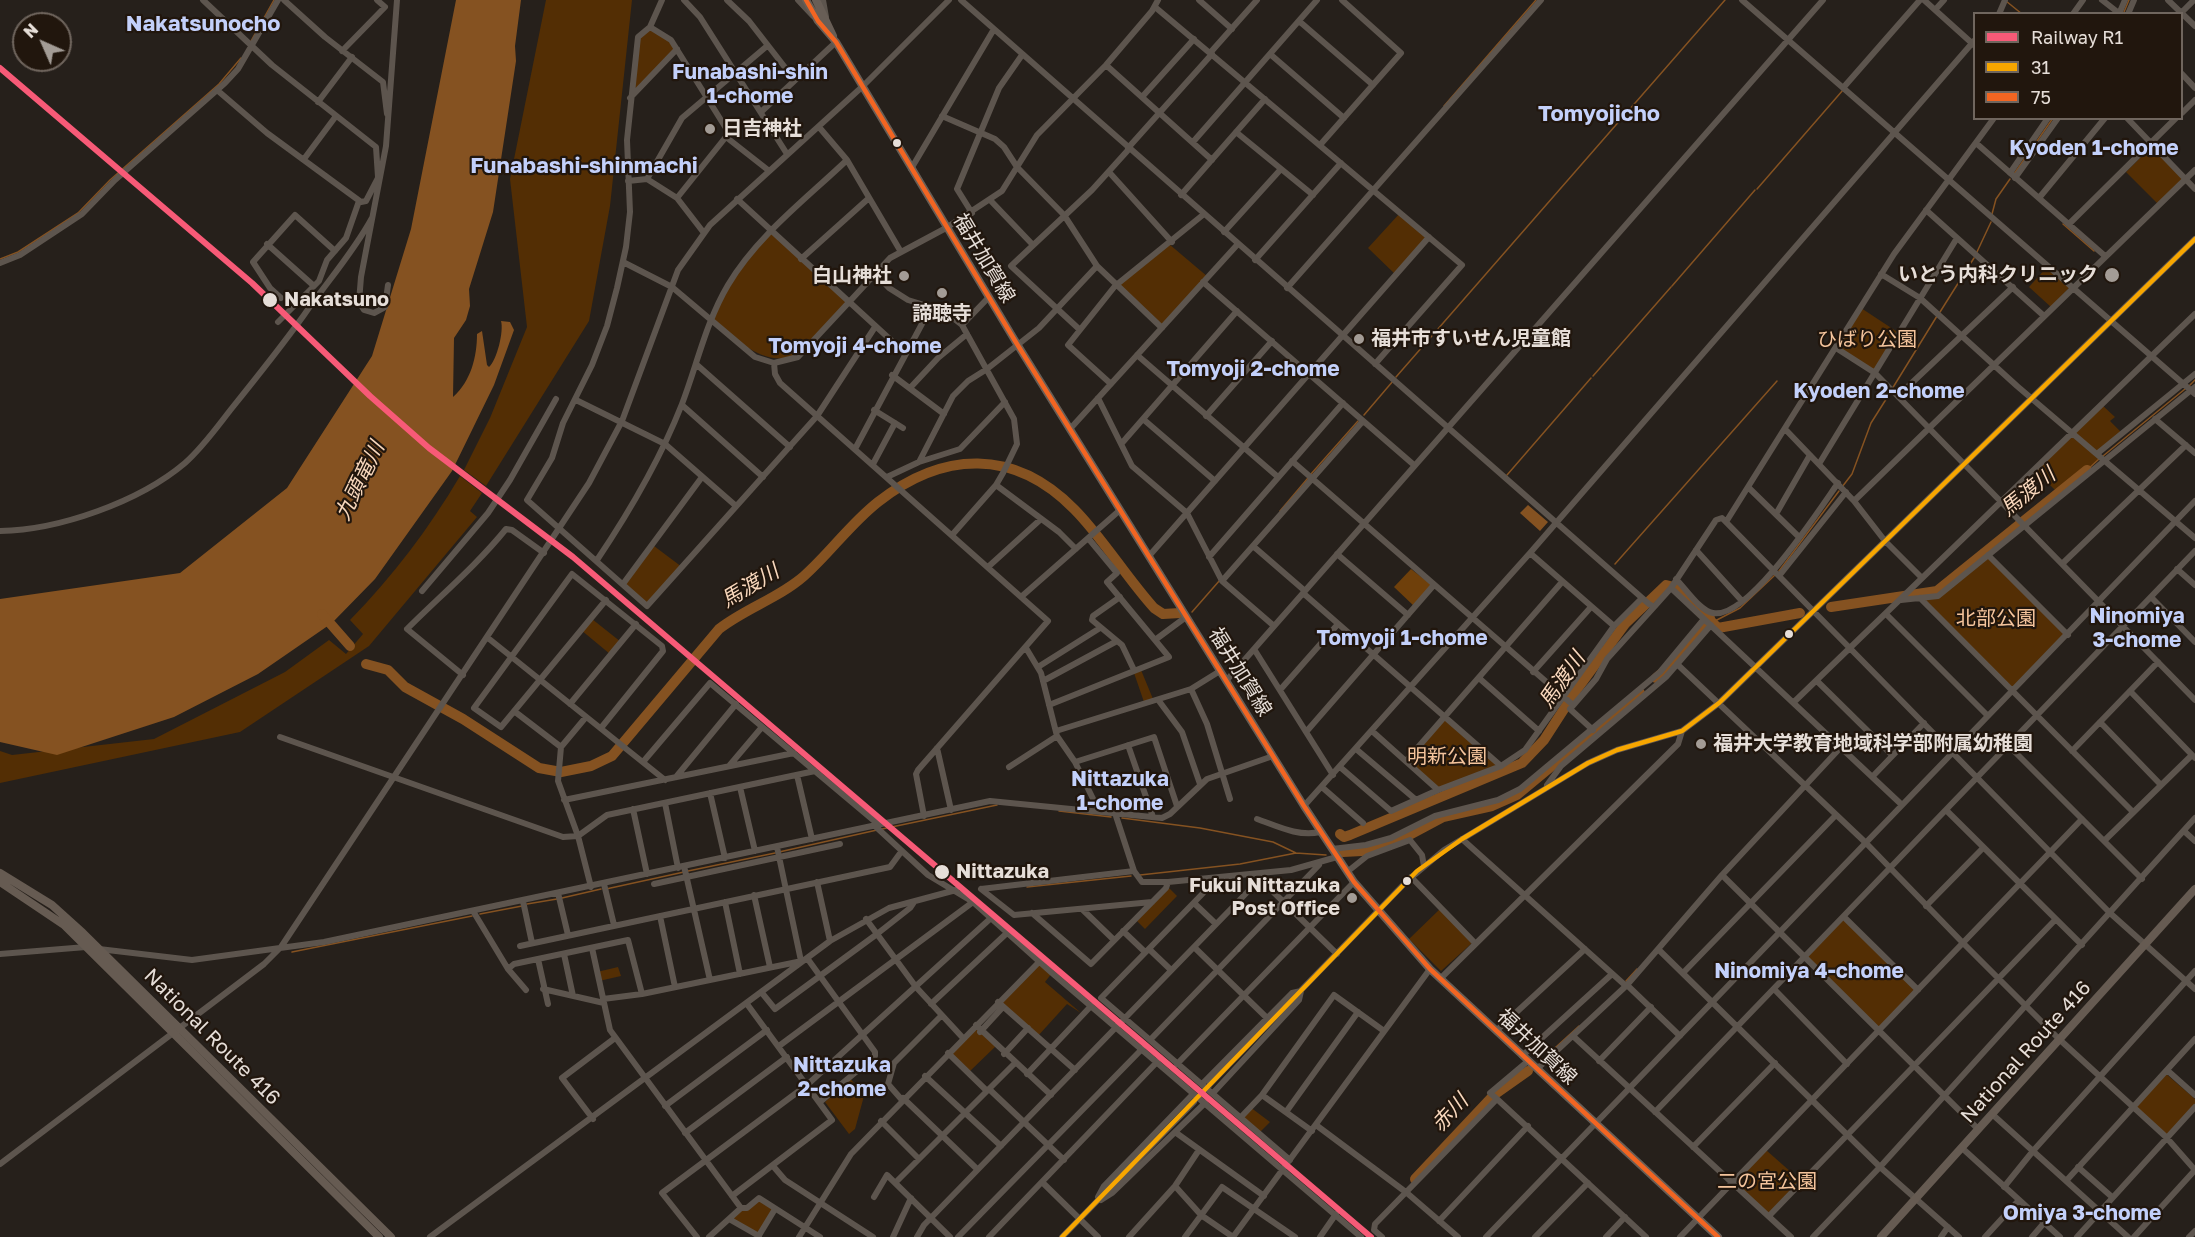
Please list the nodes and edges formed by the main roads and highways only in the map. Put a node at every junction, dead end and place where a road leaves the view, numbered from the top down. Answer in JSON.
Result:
{"nodes":[{"id":1,"x":806,"y":0,"type":"edge"},
{"id":2,"x":816,"y":0,"type":"edge"},
{"id":3,"x":836,"y":42,"type":"junction"},
{"id":4,"x":0,"y":873,"type":"edge"},
{"id":5,"x":0,"y":882,"type":"edge"},
{"id":6,"x":2195,"y":889,"type":"edge"},
{"id":7,"x":176,"y":1030,"type":"junction"},
{"id":8,"x":303,"y":1155,"type":"junction"},
{"id":9,"x":379,"y":1237,"type":"edge"},
{"id":10,"x":391,"y":1237,"type":"edge"},
{"id":11,"x":1718,"y":1237,"type":"edge"},
{"id":12,"x":1881,"y":1237,"type":"edge"}],
"edges":[{"from":1,"to":3,"type":"main road","name":"福井加賀線"},
{"from":2,"to":3,"type":"main road","name":"福井加賀線"},
{"from":3,"to":11,"type":"main road","name":"福井加賀線"},
{"from":4,"to":7,"type":"highway","name":"National Route 416"},
{"from":5,"to":7,"type":"highway","name":"National Route 416"},
{"from":6,"to":12,"type":"highway","name":"National Route 416"},
{"from":7,"to":8,"type":"highway","name":"National Route 416"},
{"from":8,"to":9,"type":"highway","name":"National Route 416"},
{"from":8,"to":10,"type":"highway","name":"National Route 416"}]}
